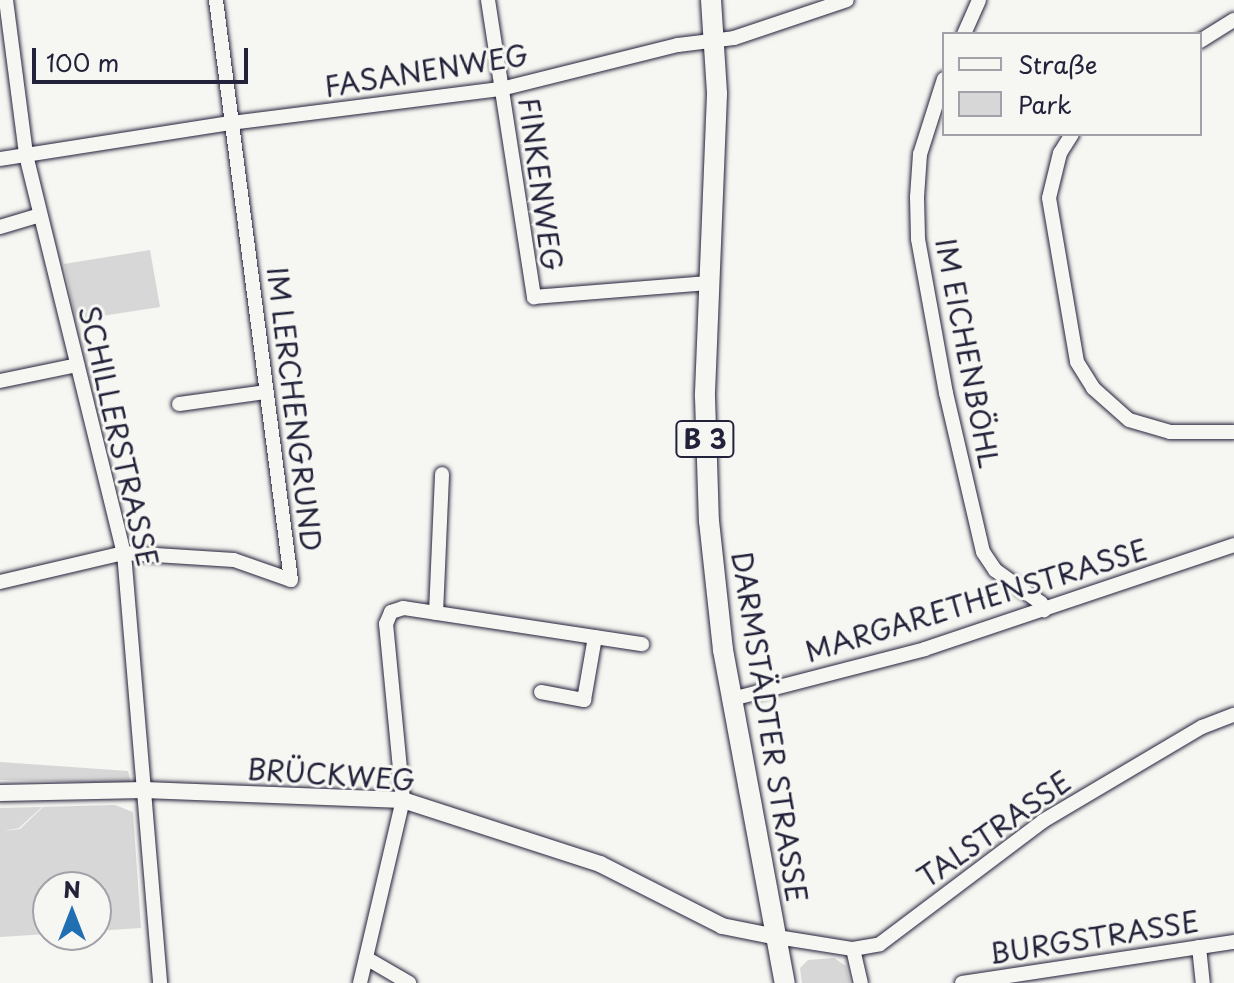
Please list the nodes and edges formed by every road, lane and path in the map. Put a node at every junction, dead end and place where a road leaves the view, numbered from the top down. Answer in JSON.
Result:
{"nodes":[{"id":1,"x":6,"y":0,"type":"edge"},
{"id":2,"x":216,"y":0,"type":"edge"},
{"id":3,"x":488,"y":0,"type":"edge"},
{"id":4,"x":711,"y":0,"type":"edge"},
{"id":5,"x":847,"y":0,"type":"edge"},
{"id":6,"x":979,"y":0,"type":"edge"},
{"id":7,"x":1234,"y":20,"type":"edge"},
{"id":8,"x":5,"y":28,"type":"edge"},
{"id":9,"x":965,"y":32,"type":"edge"},
{"id":10,"x":715,"y":40,"type":"junction"},
{"id":11,"x":1202,"y":40,"type":"edge"},
{"id":12,"x":942,"y":85,"type":"edge"},
{"id":13,"x":501,"y":89,"type":"junction"},
{"id":14,"x":231,"y":123,"type":"junction"},
{"id":15,"x":1071,"y":136,"type":"edge"},
{"id":16,"x":26,"y":155,"type":"junction"},
{"id":17,"x":0,"y":159,"type":"edge"},
{"id":18,"x":40,"y":215,"type":"junction"},
{"id":19,"x":0,"y":227,"type":"edge"},
{"id":20,"x":707,"y":283,"type":"junction"},
{"id":21,"x":77,"y":365,"type":"junction"},
{"id":22,"x":0,"y":381,"type":"edge"},
{"id":23,"x":265,"y":392,"type":"junction"},
{"id":24,"x":179,"y":404,"type":"dead end"},
{"id":25,"x":1234,"y":432,"type":"edge"},
{"id":26,"x":442,"y":474,"type":"dead end"},
{"id":27,"x":1234,"y":545,"type":"edge"},
{"id":28,"x":124,"y":553,"type":"junction"},
{"id":29,"x":0,"y":582,"type":"edge"},
{"id":30,"x":1044,"y":610,"type":"junction"},
{"id":31,"x":436,"y":613,"type":"junction"},
{"id":32,"x":595,"y":637,"type":"junction"},
{"id":33,"x":642,"y":644,"type":"dead end"},
{"id":34,"x":541,"y":692,"type":"dead end"},
{"id":35,"x":732,"y":699,"type":"junction"},
{"id":36,"x":1234,"y":715,"type":"edge"},
{"id":37,"x":144,"y":790,"type":"junction"},
{"id":38,"x":0,"y":793,"type":"edge"},
{"id":39,"x":403,"y":800,"type":"junction"},
{"id":40,"x":777,"y":937,"type":"junction"},
{"id":41,"x":1234,"y":942,"type":"edge"},
{"id":42,"x":1199,"y":947,"type":"junction"},
{"id":43,"x":853,"y":949,"type":"junction"},
{"id":44,"x":366,"y":958,"type":"junction"},
{"id":45,"x":160,"y":983,"type":"edge"},
{"id":46,"x":360,"y":983,"type":"edge"},
{"id":47,"x":409,"y":983,"type":"edge"},
{"id":48,"x":785,"y":983,"type":"edge"},
{"id":49,"x":861,"y":983,"type":"edge"},
{"id":50,"x":962,"y":983,"type":"edge"},
{"id":51,"x":1203,"y":983,"type":"edge"}],
"edges":[{"from":1,"to":8,"type":"street","name":"SCHILLERSTRASSE"},
{"from":2,"to":14,"type":"street","name":"IM LERCHENGRUND"},
{"from":3,"to":13,"type":"street","name":"FINKENWEG"},
{"from":4,"to":10,"type":"main road","name":"DARMSTÄDTER STRASSE","number":"B 3"},
{"from":5,"to":10,"type":"street","name":"FASANENWEG"},
{"from":6,"to":9,"type":"street"},
{"from":7,"to":11,"type":"street"},
{"from":8,"to":16,"type":"street","name":"SCHILLERSTRASSE"},
{"from":10,"to":13,"type":"street","name":"FASANENWEG"},
{"from":10,"to":20,"type":"main road","name":"DARMSTÄDTER STRASSE","number":"B 3"},
{"from":12,"to":30,"type":"street","name":"IM EICHENBÖHL"},
{"from":13,"to":14,"type":"street","name":"FASANENWEG"},
{"from":13,"to":20,"type":"street","name":"FINKENWEG"},
{"from":14,"to":16,"type":"street","name":"FASANENWEG"},
{"from":14,"to":23,"type":"street","name":"IM LERCHENGRUND"},
{"from":15,"to":25,"type":"street"},
{"from":16,"to":17,"type":"street","name":"FASANENWEG"},
{"from":16,"to":18,"type":"street","name":"SCHILLERSTRASSE"},
{"from":18,"to":19,"type":"street"},
{"from":18,"to":21,"type":"street","name":"SCHILLERSTRASSE"},
{"from":20,"to":35,"type":"main road","name":"DARMSTÄDTER STRASSE","number":"B 3"},
{"from":21,"to":22,"type":"street"},
{"from":21,"to":28,"type":"street","name":"SCHILLERSTRASSE"},
{"from":23,"to":24,"type":"street"},
{"from":23,"to":28,"type":"street","name":"IM LERCHENGRUND"},
{"from":26,"to":31,"type":"street"},
{"from":27,"to":30,"type":"street","name":"MARGARETHENSTRASSE"},
{"from":28,"to":29,"type":"street"},
{"from":28,"to":37,"type":"street","name":"SCHILLERSTRASSE"},
{"from":30,"to":35,"type":"street","name":"MARGARETHENSTRASSE"},
{"from":31,"to":32,"type":"street"},
{"from":31,"to":39,"type":"street"},
{"from":32,"to":33,"type":"street"},
{"from":32,"to":34,"type":"street"},
{"from":35,"to":40,"type":"main road","name":"DARMSTÄDTER STRASSE","number":"B 3"},
{"from":36,"to":43,"type":"street","name":"TALSTRASSE"},
{"from":37,"to":38,"type":"street","name":"BRÜCKWEG"},
{"from":37,"to":39,"type":"street","name":"BRÜCKWEG"},
{"from":37,"to":45,"type":"street","name":"SCHILLERSTRASSE"},
{"from":39,"to":40,"type":"street","name":"BRÜCKWEG"},
{"from":39,"to":44,"type":"street"},
{"from":40,"to":43,"type":"street","name":"TALSTRASSE"},
{"from":40,"to":48,"type":"main road","name":"DARMSTÄDTER STRASSE","number":"B 3"},
{"from":41,"to":42,"type":"street","name":"BURGSTRASSE"},
{"from":42,"to":50,"type":"street","name":"BURGSTRASSE"},
{"from":42,"to":51,"type":"street"},
{"from":43,"to":49,"type":"street"},
{"from":44,"to":46,"type":"street"},
{"from":44,"to":47,"type":"street"}]}
